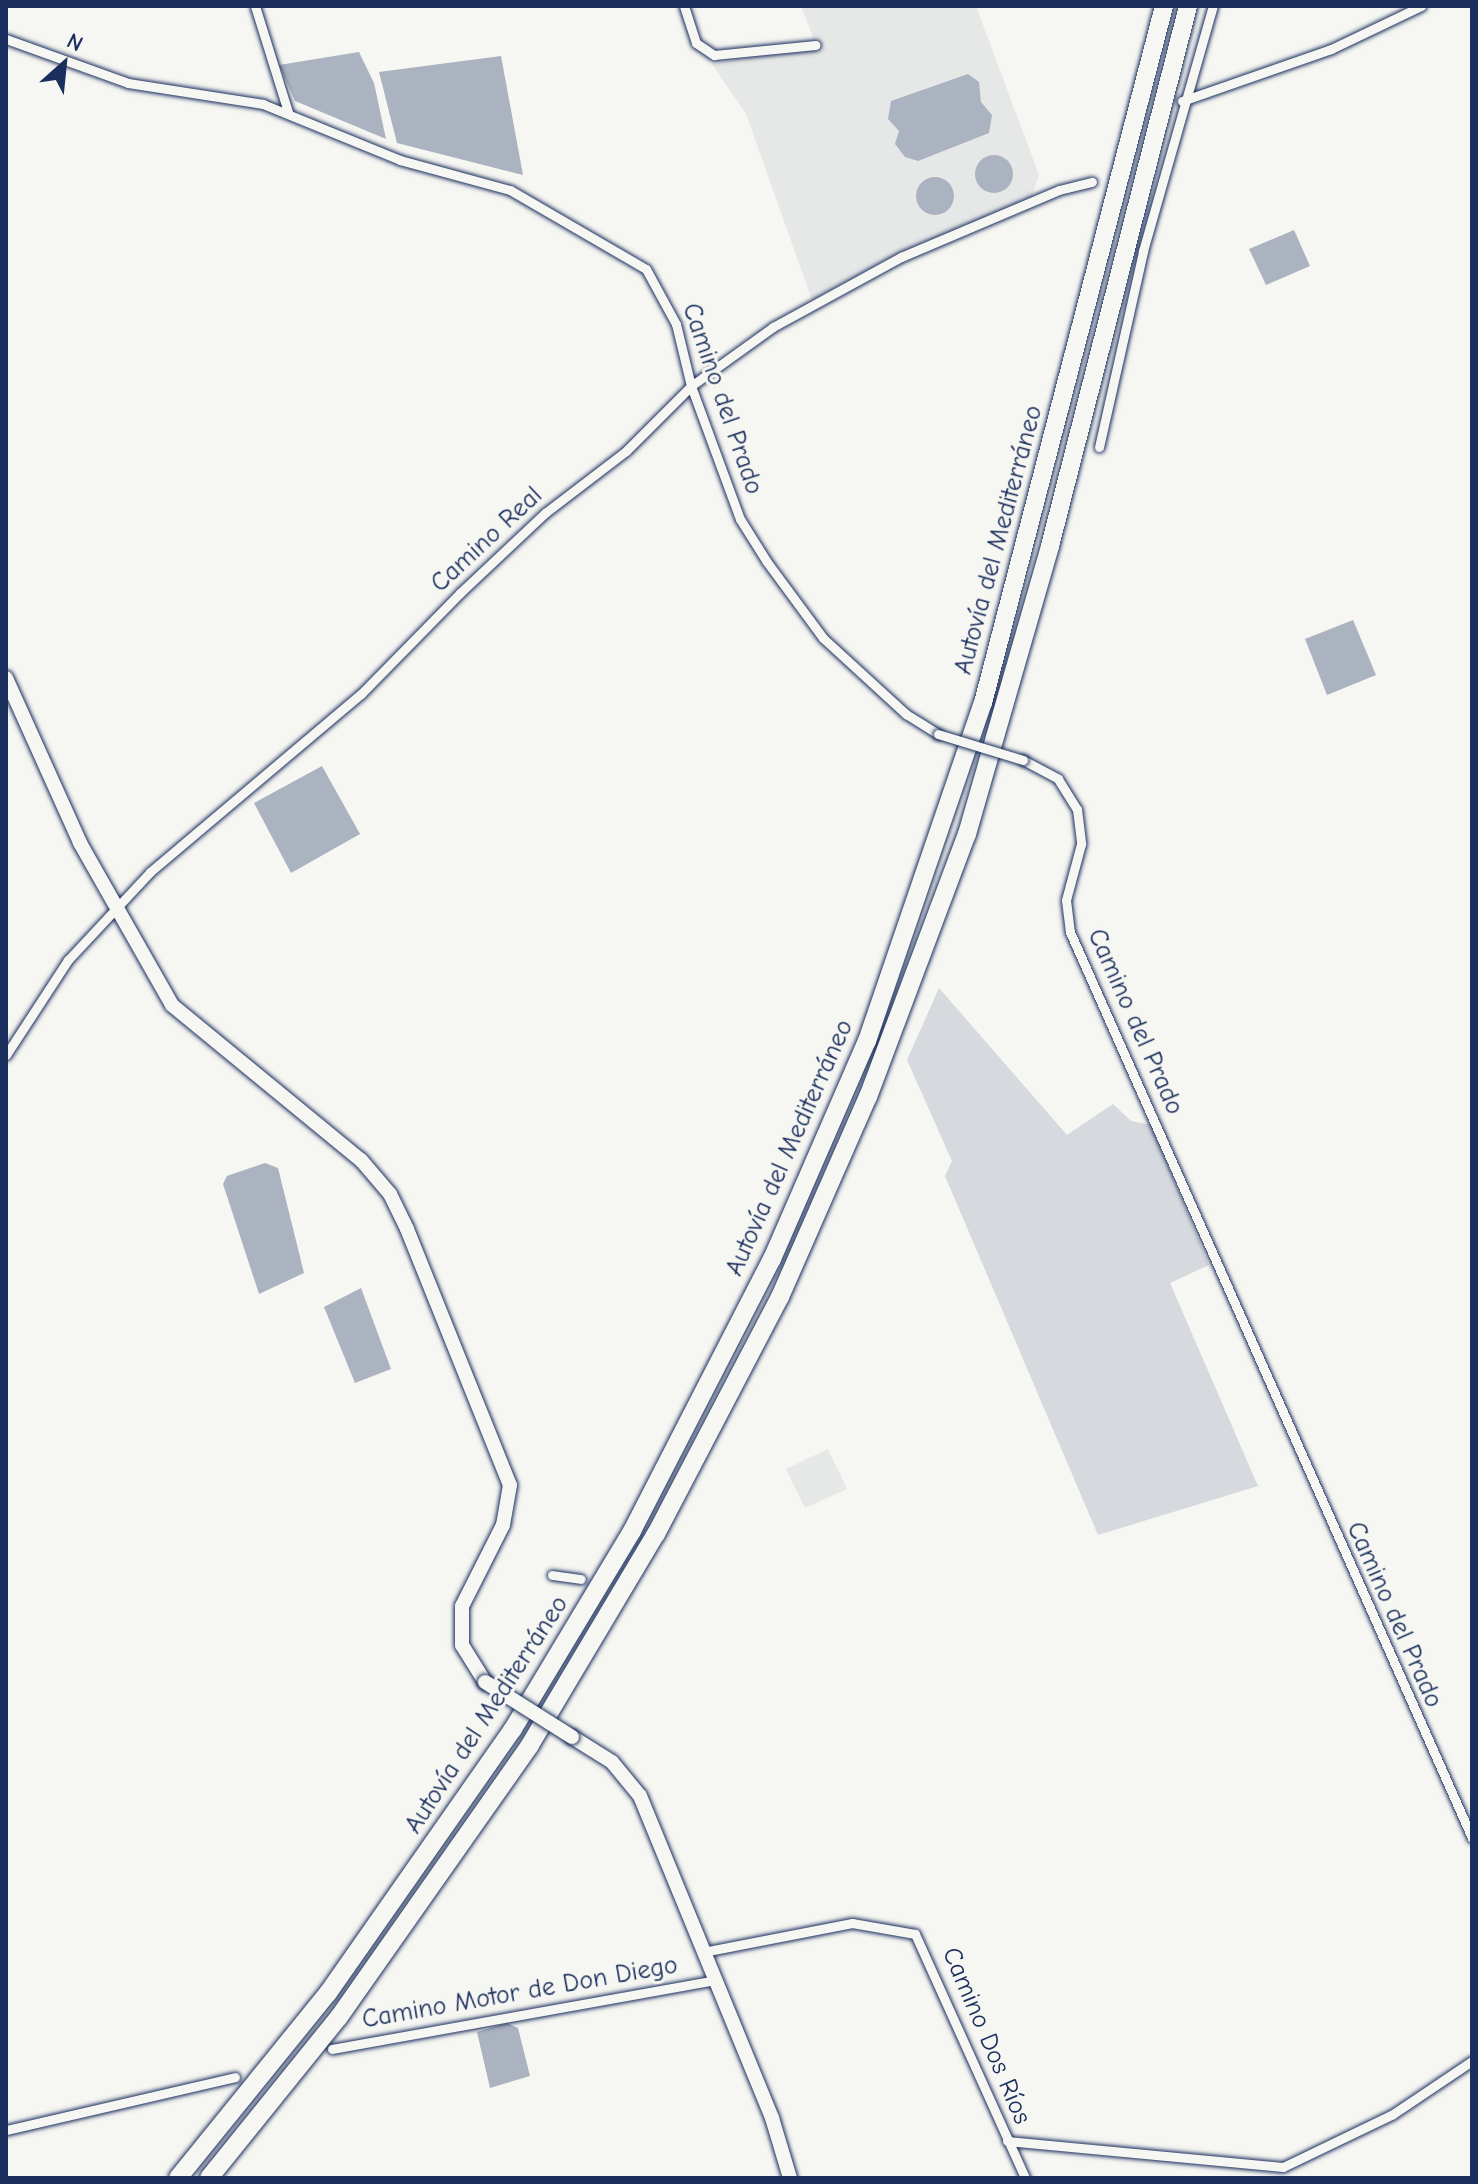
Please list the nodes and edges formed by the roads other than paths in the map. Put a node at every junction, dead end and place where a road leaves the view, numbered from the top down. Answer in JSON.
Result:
{"nodes":[{"id":1,"x":255,"y":6,"type":"edge"},
{"id":2,"x":684,"y":6,"type":"edge"},
{"id":3,"x":1164,"y":6,"type":"edge"},
{"id":4,"x":1188,"y":6,"type":"edge"},
{"id":5,"x":1213,"y":6,"type":"edge"},
{"id":6,"x":1421,"y":6,"type":"edge"},
{"id":7,"x":6,"y":39,"type":"edge"},
{"id":8,"x":816,"y":45,"type":"dead end"},
{"id":9,"x":1182,"y":101,"type":"junction"},
{"id":10,"x":288,"y":112,"type":"junction"},
{"id":11,"x":1092,"y":182,"type":"dead end"},
{"id":12,"x":691,"y":386,"type":"junction"},
{"id":13,"x":1099,"y":447,"type":"dead end"},
{"id":14,"x":6,"y":678,"type":"edge"},
{"id":15,"x":115,"y":909,"type":"junction"},
{"id":16,"x":6,"y":1055,"type":"edge"},
{"id":17,"x":552,"y":1575,"type":"dead end"},
{"id":18,"x":581,"y":1579,"type":"dead end"},
{"id":19,"x":1472,"y":1838,"type":"edge"},
{"id":20,"x":703,"y":1952,"type":"junction"},
{"id":21,"x":715,"y":1980,"type":"junction"},
{"id":22,"x":332,"y":2049,"type":"dead end"},
{"id":23,"x":1472,"y":2061,"type":"edge"},
{"id":24,"x":235,"y":2077,"type":"dead end"},
{"id":25,"x":6,"y":2130,"type":"edge"},
{"id":26,"x":1007,"y":2141,"type":"junction"},
{"id":27,"x":178,"y":2178,"type":"edge"},
{"id":28,"x":209,"y":2178,"type":"edge"},
{"id":29,"x":790,"y":2178,"type":"edge"},
{"id":30,"x":1025,"y":2178,"type":"edge"}],
"edges":[{"from":1,"to":10,"type":"street"},
{"from":2,"to":8,"type":"street"},
{"from":3,"to":27,"type":"highway","name":"Autovía del Mediterráneo"},
{"from":4,"to":28,"type":"highway","name":"Autovía del Mediterráneo"},
{"from":5,"to":9,"type":"street"},
{"from":6,"to":9,"type":"street"},
{"from":7,"to":10,"type":"street","name":"Camino del Prado"},
{"from":9,"to":13,"type":"street"},
{"from":10,"to":12,"type":"street","name":"Camino del Prado"},
{"from":11,"to":12,"type":"street","name":"Camino Real"},
{"from":12,"to":15,"type":"street","name":"Camino Real"},
{"from":12,"to":19,"type":"street","name":"Camino del Prado","bridge":true},
{"from":14,"to":15,"type":"main road"},
{"from":15,"to":16,"type":"street","name":"Camino Real"},
{"from":15,"to":20,"type":"main road","bridge":true},
{"from":17,"to":18,"type":"street"},
{"from":20,"to":21,"type":"main road"},
{"from":20,"to":26,"type":"street","name":"Camino Dos Ríos"},
{"from":21,"to":22,"type":"street","name":"Camino Motor de Don Diego"},
{"from":21,"to":29,"type":"main road"},
{"from":23,"to":26,"type":"street"},
{"from":24,"to":25,"type":"street"},
{"from":26,"to":30,"type":"street","name":"Camino Dos Ríos"}]}
